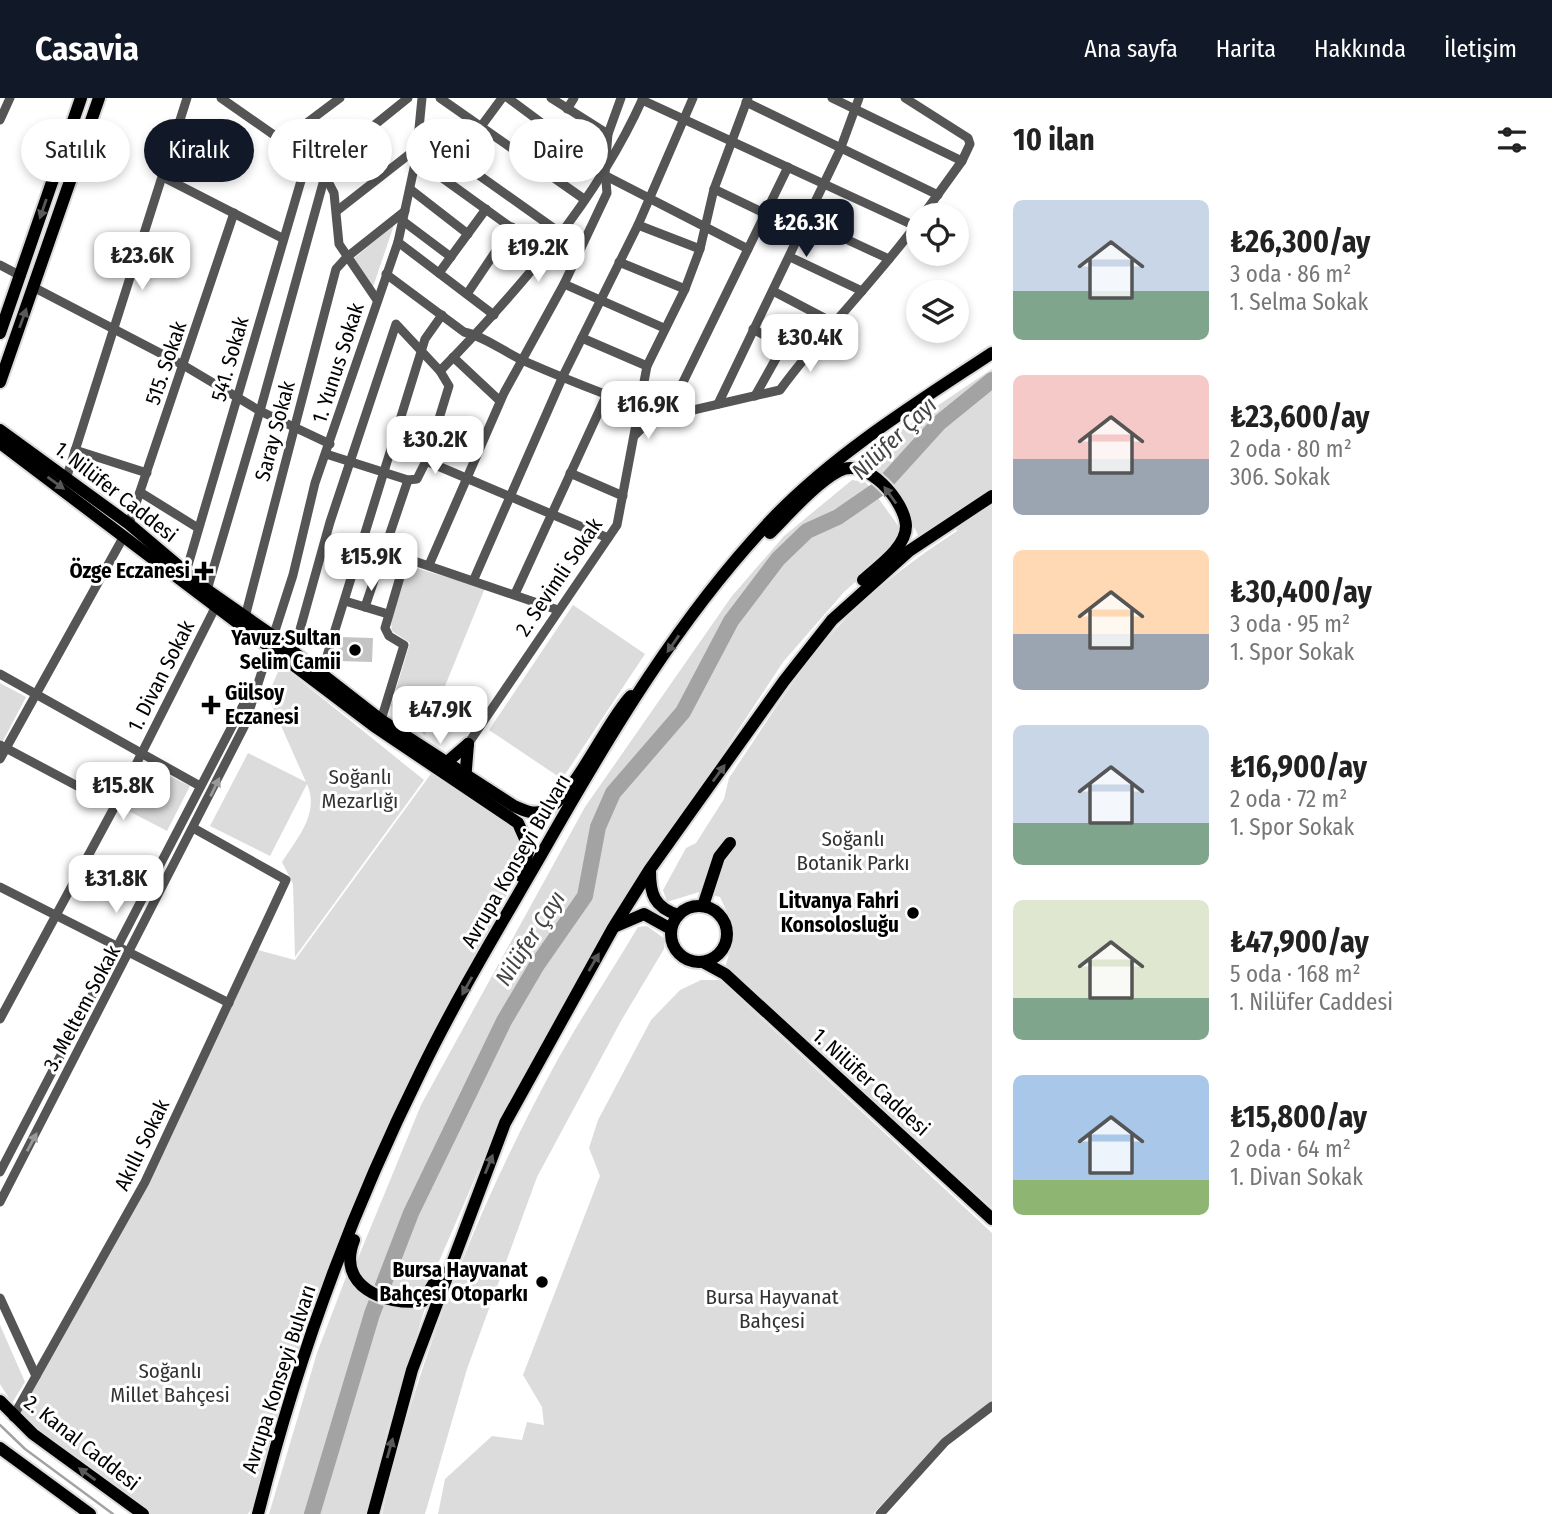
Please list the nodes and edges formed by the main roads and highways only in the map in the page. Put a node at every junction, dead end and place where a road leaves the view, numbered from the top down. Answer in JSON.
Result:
{"nodes":[{"id":1,"x":99,"y":98,"type":"edge"},
{"id":2,"x":78,"y":99,"type":"edge"},
{"id":3,"x":0,"y":333,"type":"edge"},
{"id":4,"x":992,"y":354,"type":"edge"},
{"id":5,"x":0,"y":382,"type":"edge"},
{"id":6,"x":0,"y":430,"type":"edge"},
{"id":7,"x":0,"y":443,"type":"edge"},
{"id":8,"x":992,"y":496,"type":"edge"},
{"id":9,"x":127,"y":530,"type":"junction"},
{"id":10,"x":698,"y":609,"type":"junction"},
{"id":11,"x":271,"y":640,"type":"junction"},
{"id":12,"x":653,"y":673,"type":"junction"},
{"id":13,"x":759,"y":717,"type":"junction"},
{"id":14,"x":441,"y":767,"type":"junction"},
{"id":15,"x":464,"y":782,"type":"junction"},
{"id":16,"x":650,"y":869,"type":"junction"},
{"id":17,"x":678,"y":915,"type":"junction"},
{"id":18,"x":613,"y":929,"type":"junction"},
{"id":19,"x":671,"y":929,"type":"junction"},
{"id":20,"x":489,"y":945,"type":"junction"},
{"id":21,"x":719,"y":953,"type":"junction"},
{"id":22,"x":703,"y":962,"type":"junction"},
{"id":23,"x":725,"y":974,"type":"junction"},
{"id":24,"x":381,"y":1160,"type":"junction"},
{"id":25,"x":473,"y":1203,"type":"junction"},
{"id":26,"x":992,"y":1219,"type":"edge"},
{"id":27,"x":0,"y":1401,"type":"edge"},
{"id":28,"x":2,"y":1454,"type":"edge"},
{"id":29,"x":261,"y":1499,"type":"junction"},
{"id":30,"x":90,"y":1514,"type":"edge"},
{"id":31,"x":143,"y":1514,"type":"edge"},
{"id":32,"x":252,"y":1514,"type":"edge"},
{"id":33,"x":257,"y":1514,"type":"edge"},
{"id":34,"x":373,"y":1514,"type":"edge"}],
"edges":[{"from":5,"to":1,"type":"main road","one_way":true},
{"from":2,"to":3,"type":"main road","one_way":true},
{"from":4,"to":10,"type":"main road","name":"Avrupa Konseyi Bulvarı"},
{"from":6,"to":9,"type":"main road","name":"1. Nilüfer Caddesi"},
{"from":7,"to":9,"type":"main road","name":"1. Nilüfer Caddesi","one_way":true},
{"from":8,"to":13,"type":"main road"},
{"from":9,"to":11,"type":"main road","name":"1. Nilüfer Caddesi"},
{"from":9,"to":11,"type":"main road","name":"1. Nilüfer Caddesi"},
{"from":10,"to":12,"type":"main road","name":"Avrupa Konseyi Bulvarı","one_way":true},
{"from":13,"to":10,"type":"main road","one_way":true},
{"from":11,"to":14,"type":"main road","name":"1. Nilüfer Caddesi"},
{"from":11,"to":14,"type":"main road","name":"1. Nilüfer Caddesi"},
{"from":12,"to":15,"type":"main road","name":"1. Nilüfer Caddesi"},
{"from":12,"to":20,"type":"main road","name":"Avrupa Konseyi Bulvarı"},
{"from":16,"to":13,"type":"main road","one_way":true},
{"from":14,"to":15,"type":"main road","name":"1. Nilüfer Caddesi"},
{"from":14,"to":15,"type":"main road"},
{"from":15,"to":20,"type":"main road","name":"1. Nilüfer Caddesi"},
{"from":16,"to":17,"type":"main road"},
{"from":16,"to":18,"type":"main road"},
{"from":17,"to":19,"type":"main road"},
{"from":17,"to":21,"type":"main road"},
{"from":18,"to":19,"type":"main road"},
{"from":25,"to":18,"type":"main road","one_way":true},
{"from":19,"to":22,"type":"main road"},
{"from":20,"to":24,"type":"main road","name":"Avrupa Konseyi Bulvarı","one_way":true},
{"from":21,"to":22,"type":"main road"},
{"from":21,"to":23,"type":"main road"},
{"from":22,"to":23,"type":"main road","name":"1. Nilüfer Caddesi"},
{"from":23,"to":26,"type":"main road","name":"1. Nilüfer Caddesi"},
{"from":24,"to":25,"type":"main road"},
{"from":24,"to":29,"type":"main road","name":"Avrupa Konseyi Bulvarı"},
{"from":34,"to":25,"type":"main road","one_way":true},
{"from":31,"to":27,"type":"main road","name":"2. Kanal Caddesi","one_way":true},
{"from":28,"to":30,"type":"main road"},
{"from":29,"to":32,"type":"main road"},
{"from":29,"to":33,"type":"main road","name":"Avrupa Konseyi Bulvarı"}]}
